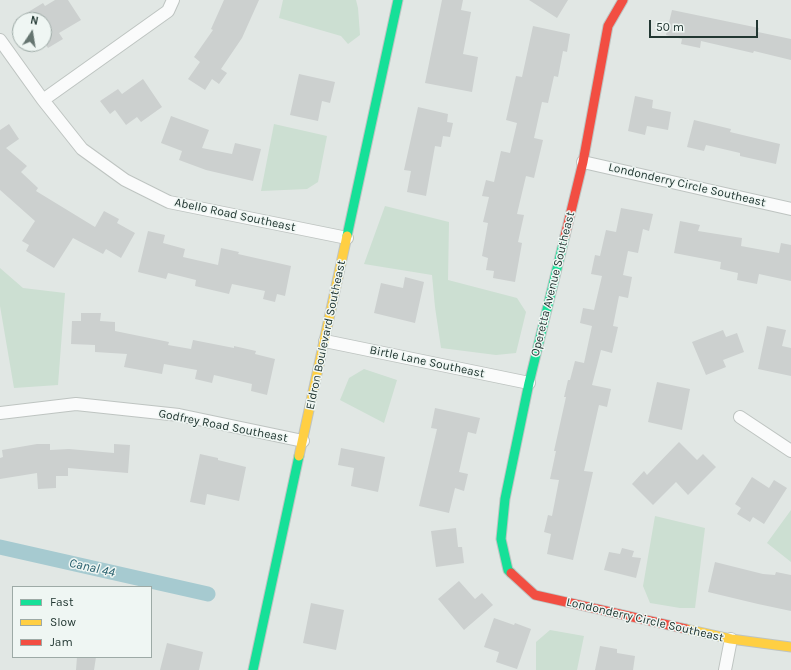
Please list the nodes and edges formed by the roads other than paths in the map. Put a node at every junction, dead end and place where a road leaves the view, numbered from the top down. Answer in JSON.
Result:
{"nodes":[{"id":1,"x":173,"y":0,"type":"edge"},
{"id":2,"x":398,"y":0,"type":"edge"},
{"id":3,"x":623,"y":0,"type":"edge"},
{"id":4,"x":0,"y":40,"type":"edge"},
{"id":5,"x":43,"y":100,"type":"junction"},
{"id":6,"x":583,"y":162,"type":"junction"},
{"id":7,"x":791,"y":209,"type":"edge"},
{"id":8,"x":347,"y":238,"type":"junction"},
{"id":9,"x":325,"y":341,"type":"junction"},
{"id":10,"x":529,"y":383,"type":"junction"},
{"id":11,"x":0,"y":413,"type":"edge"},
{"id":12,"x":740,"y":416,"type":"dead end"},
{"id":13,"x":303,"y":441,"type":"junction"},
{"id":14,"x":791,"y":451,"type":"edge"},
{"id":15,"x":508,"y":570,"type":"joint"},
{"id":16,"x":731,"y":639,"type":"junction"},
{"id":17,"x":791,"y":647,"type":"edge"},
{"id":18,"x":253,"y":670,"type":"edge"},
{"id":19,"x":725,"y":670,"type":"edge"}],
"edges":[{"from":1,"to":5,"type":"street"},
{"from":2,"to":8,"type":"street","name":"Eldron Boulevard Southeast"},
{"from":3,"to":6,"type":"street","name":"Operetta Avenue Southeast"},
{"from":4,"to":5,"type":"street","name":"Abello Road Southeast"},
{"from":5,"to":8,"type":"street","name":"Abello Road Southeast"},
{"from":6,"to":7,"type":"street","name":"Londonderry Circle Southeast"},
{"from":6,"to":10,"type":"street","name":"Operetta Avenue Southeast"},
{"from":8,"to":9,"type":"street","name":"Eldron Boulevard Southeast"},
{"from":9,"to":10,"type":"street","name":"Birtle Lane Southeast"},
{"from":9,"to":13,"type":"street","name":"Eldron Boulevard Southeast"},
{"from":10,"to":15,"type":"street","name":"Operetta Avenue Southeast"},
{"from":11,"to":13,"type":"street","name":"Godfrey Road Southeast"},
{"from":12,"to":14,"type":"street"},
{"from":13,"to":18,"type":"street","name":"Eldron Boulevard Southeast"},
{"from":15,"to":16,"type":"street","name":"Londonderry Circle Southeast"},
{"from":16,"to":17,"type":"street","name":"Londonderry Circle Southeast"},
{"from":16,"to":19,"type":"street"}]}
